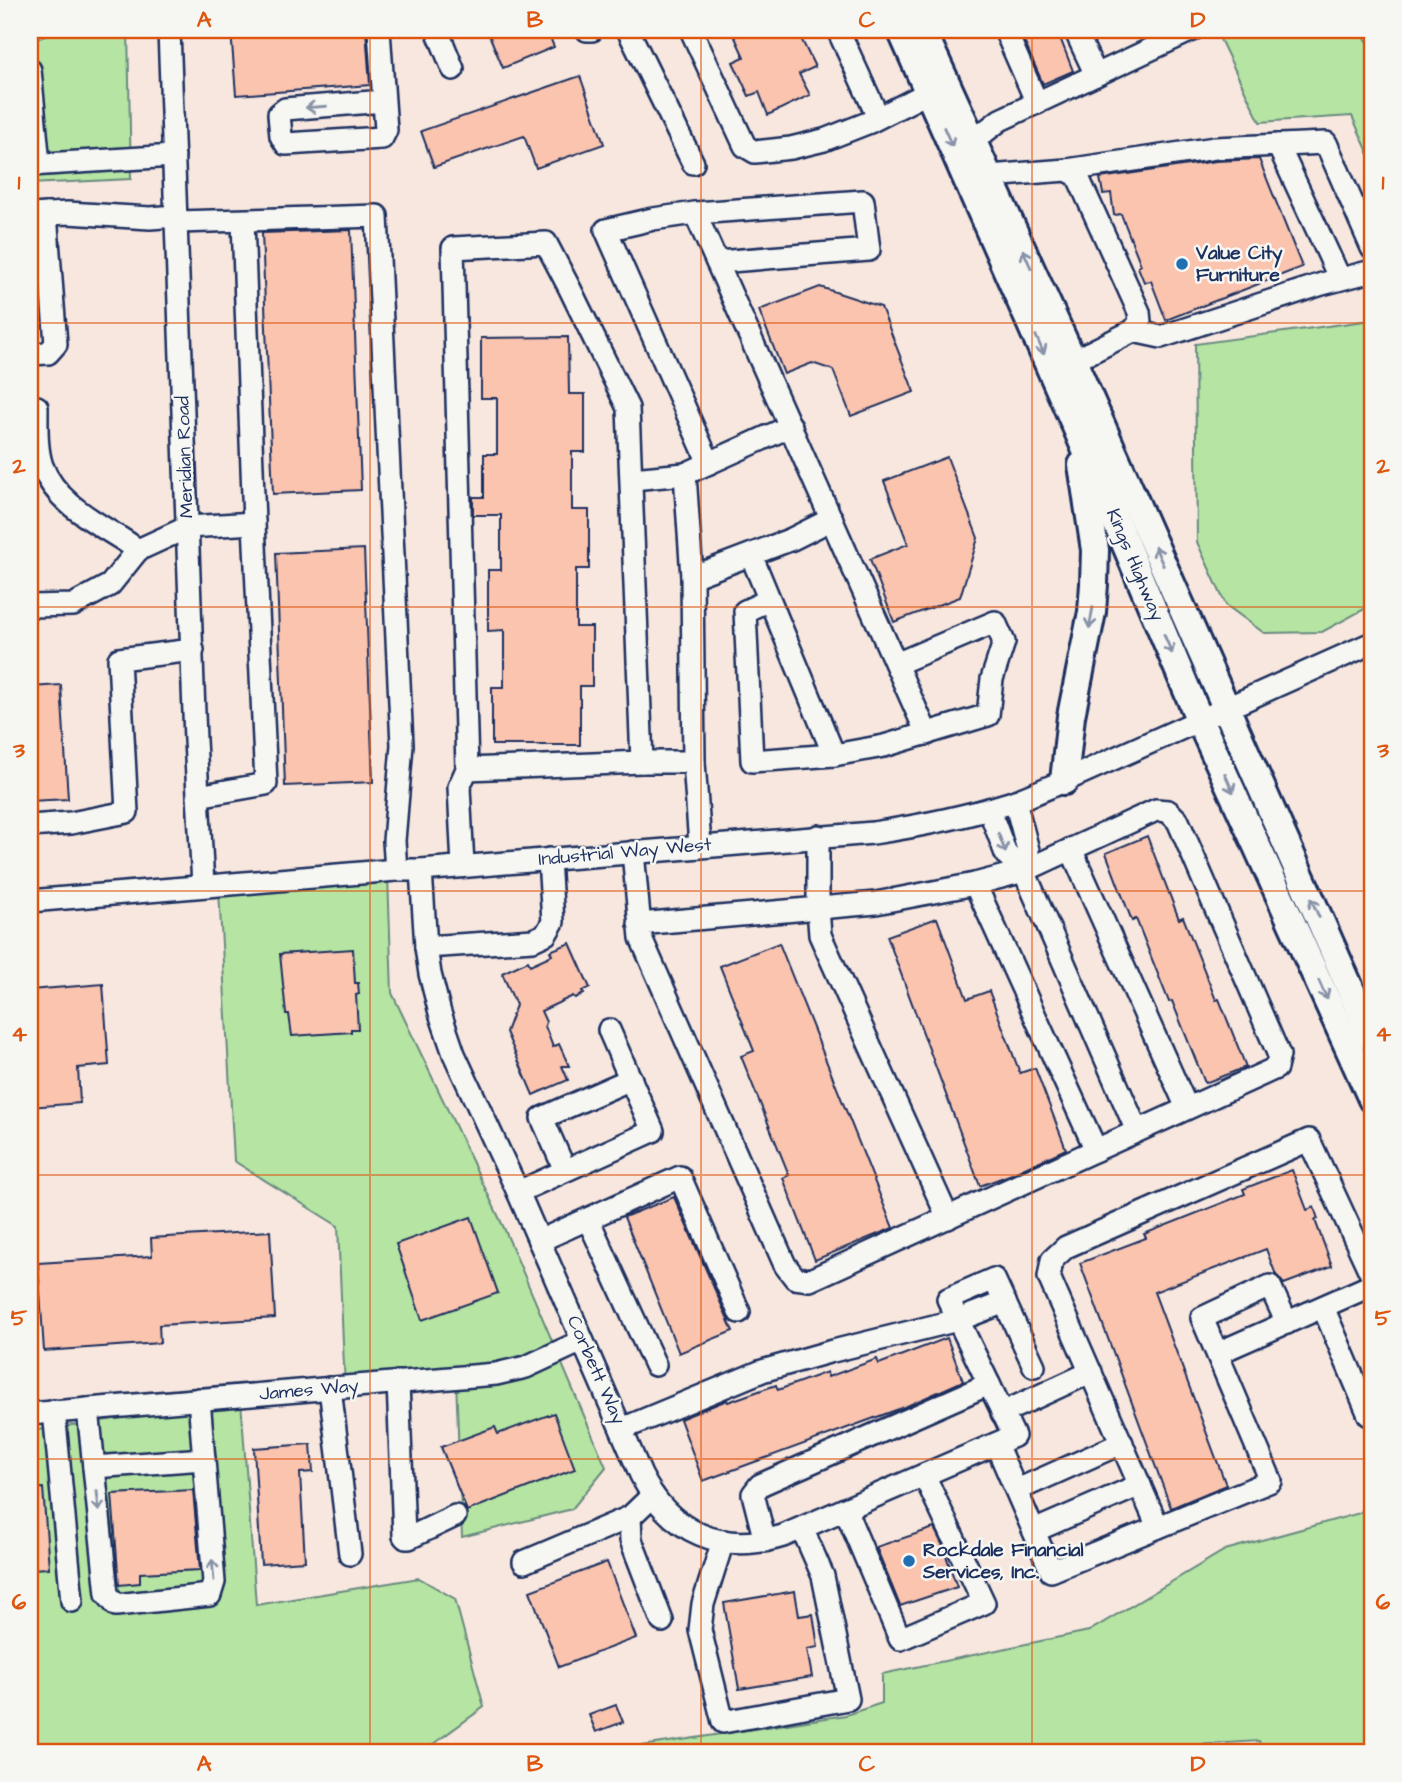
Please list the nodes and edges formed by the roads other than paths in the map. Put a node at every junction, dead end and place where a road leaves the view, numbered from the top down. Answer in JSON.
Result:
{"nodes":[{"id":1,"x":169,"y":30,"type":"edge"},
{"id":2,"x":379,"y":30,"type":"edge"},
{"id":3,"x":437,"y":30,"type":"edge"},
{"id":4,"x":628,"y":30,"type":"edge"},
{"id":5,"x":691,"y":30,"type":"edge"},
{"id":6,"x":838,"y":30,"type":"edge"},
{"id":7,"x":901,"y":30,"type":"edge"},
{"id":8,"x":922,"y":30,"type":"edge"},
{"id":9,"x":1005,"y":30,"type":"edge"},
{"id":10,"x":1075,"y":30,"type":"edge"},
{"id":11,"x":1192,"y":30,"type":"edge"},
{"id":12,"x":453,"y":68,"type":"dead end"},
{"id":13,"x":30,"y":70,"type":"edge"},
{"id":14,"x":1096,"y":75,"type":"junction"},
{"id":15,"x":929,"y":92,"type":"junction"},
{"id":16,"x":384,"y":102,"type":"junction"},
{"id":17,"x":1037,"y":103,"type":"junction"},
{"id":18,"x":878,"y":117,"type":"junction"},
{"id":19,"x":973,"y":141,"type":"junction"},
{"id":20,"x":1278,"y":145,"type":"junction"},
{"id":21,"x":174,"y":156,"type":"junction"},
{"id":22,"x":693,"y":163,"type":"dead end"},
{"id":23,"x":35,"y":164,"type":"edge"},
{"id":24,"x":1067,"y":170,"type":"junction"},
{"id":25,"x":989,"y":176,"type":"junction"},
{"id":26,"x":695,"y":213,"type":"junction"},
{"id":27,"x":38,"y":215,"type":"edge"},
{"id":28,"x":177,"y":219,"type":"junction"},
{"id":29,"x":243,"y":220,"type":"junction"},
{"id":30,"x":1372,"y":248,"type":"edge"},
{"id":31,"x":717,"y":262,"type":"junction"},
{"id":32,"x":1372,"y":271,"type":"edge"},
{"id":33,"x":1339,"y":279,"type":"junction"},
{"id":34,"x":1133,"y":331,"type":"junction"},
{"id":35,"x":30,"y":354,"type":"edge"},
{"id":36,"x":1073,"y":361,"type":"junction"},
{"id":37,"x":37,"y":407,"type":"dead end"},
{"id":38,"x":790,"y":426,"type":"junction"},
{"id":39,"x":1077,"y":429,"type":"junction"},
{"id":40,"x":709,"y":463,"type":"junction"},
{"id":41,"x":685,"y":474,"type":"junction"},
{"id":42,"x":632,"y":479,"type":"junction"},
{"id":43,"x":832,"y":519,"type":"junction"},
{"id":44,"x":254,"y":523,"type":"junction"},
{"id":45,"x":188,"y":527,"type":"junction"},
{"id":46,"x":138,"y":550,"type":"junction"},
{"id":47,"x":751,"y":555,"type":"junction"},
{"id":48,"x":692,"y":577,"type":"junction"},
{"id":49,"x":769,"y":600,"type":"junction"},
{"id":50,"x":30,"y":606,"type":"edge"},
{"id":51,"x":1372,"y":643,"type":"edge"},
{"id":52,"x":193,"y":650,"type":"junction"},
{"id":53,"x":897,"y":664,"type":"junction"},
{"id":54,"x":1226,"y":708,"type":"junction"},
{"id":55,"x":1200,"y":721,"type":"junction"},
{"id":56,"x":927,"y":734,"type":"junction"},
{"id":57,"x":834,"y":755,"type":"junction"},
{"id":58,"x":642,"y":762,"type":"junction"},
{"id":59,"x":694,"y":762,"type":"junction"},
{"id":60,"x":467,"y":769,"type":"junction"},
{"id":61,"x":1064,"y":781,"type":"junction"},
{"id":62,"x":198,"y":796,"type":"junction"},
{"id":63,"x":1015,"y":801,"type":"junction"},
{"id":64,"x":989,"y":808,"type":"junction"},
{"id":65,"x":30,"y":825,"type":"edge"},
{"id":66,"x":818,"y":836,"type":"junction"},
{"id":67,"x":700,"y":846,"type":"junction"},
{"id":68,"x":1071,"y":849,"type":"junction"},
{"id":69,"x":633,"y":852,"type":"junction"},
{"id":70,"x":549,"y":859,"type":"junction"},
{"id":71,"x":463,"y":866,"type":"junction"},
{"id":72,"x":396,"y":870,"type":"junction"},
{"id":73,"x":421,"y":870,"type":"junction"},
{"id":74,"x":1024,"y":871,"type":"junction"},
{"id":75,"x":975,"y":884,"type":"junction"},
{"id":76,"x":203,"y":885,"type":"junction"},
{"id":77,"x":30,"y":901,"type":"edge"},
{"id":78,"x":818,"y":908,"type":"junction"},
{"id":79,"x":639,"y":924,"type":"junction"},
{"id":80,"x":426,"y":947,"type":"junction"},
{"id":81,"x":609,"y":1030,"type":"dead end"},
{"id":82,"x":1372,"y":1038,"type":"edge"},
{"id":83,"x":631,"y":1079,"type":"junction"},
{"id":84,"x":1372,"y":1099,"type":"edge"},
{"id":85,"x":1187,"y":1108,"type":"junction"},
{"id":86,"x":1138,"y":1131,"type":"junction"},
{"id":87,"x":1096,"y":1150,"type":"junction"},
{"id":88,"x":565,"y":1170,"type":"junction"},
{"id":89,"x":518,"y":1192,"type":"junction"},
{"id":90,"x":948,"y":1218,"type":"junction"},
{"id":91,"x":588,"y":1219,"type":"junction"},
{"id":92,"x":539,"y":1241,"type":"junction"},
{"id":93,"x":1372,"y":1276,"type":"edge"},
{"id":94,"x":1372,"y":1285,"type":"edge"},
{"id":95,"x":1324,"y":1307,"type":"junction"},
{"id":96,"x":739,"y":1312,"type":"dead end"},
{"id":97,"x":958,"y":1320,"type":"junction"},
{"id":98,"x":1287,"y":1323,"type":"junction"},
{"id":99,"x":582,"y":1341,"type":"junction"},
{"id":100,"x":1218,"y":1353,"type":"junction"},
{"id":101,"x":655,"y":1365,"type":"dead end"},
{"id":102,"x":1034,"y":1366,"type":"dead end"},
{"id":103,"x":1091,"y":1372,"type":"junction"},
{"id":104,"x":398,"y":1382,"type":"junction"},
{"id":105,"x":989,"y":1384,"type":"junction"},
{"id":106,"x":330,"y":1388,"type":"junction"},
{"id":107,"x":199,"y":1399,"type":"junction"},
{"id":108,"x":88,"y":1409,"type":"junction"},
{"id":109,"x":54,"y":1411,"type":"junction"},
{"id":110,"x":1002,"y":1413,"type":"junction"},
{"id":111,"x":30,"y":1414,"type":"edge"},
{"id":112,"x":1369,"y":1415,"type":"dead end"},
{"id":113,"x":622,"y":1430,"type":"junction"},
{"id":114,"x":1005,"y":1440,"type":"junction"},
{"id":115,"x":1122,"y":1443,"type":"junction"},
{"id":116,"x":204,"y":1459,"type":"junction"},
{"id":117,"x":94,"y":1467,"type":"junction"},
{"id":118,"x":924,"y":1475,"type":"junction"},
{"id":119,"x":1140,"y":1485,"type":"junction"},
{"id":120,"x":1017,"y":1490,"type":"junction"},
{"id":121,"x":653,"y":1495,"type":"junction"},
{"id":122,"x":845,"y":1509,"type":"junction"},
{"id":123,"x":455,"y":1516,"type":"dead end"},
{"id":124,"x":630,"y":1517,"type":"junction"},
{"id":125,"x":1158,"y":1527,"type":"junction"},
{"id":126,"x":802,"y":1528,"type":"junction"},
{"id":127,"x":1034,"y":1531,"type":"junction"},
{"id":128,"x":723,"y":1541,"type":"junction"},
{"id":129,"x":765,"y":1541,"type":"junction"},
{"id":130,"x":350,"y":1554,"type":"dead end"},
{"id":131,"x":523,"y":1562,"type":"dead end"},
{"id":132,"x":72,"y":1601,"type":"dead end"},
{"id":133,"x":662,"y":1621,"type":"dead end"}],
"edges":[{"from":1,"to":21,"type":"street","name":"Meridian Road"},
{"from":2,"to":16,"type":"street"},
{"from":3,"to":12,"type":"street"},
{"from":4,"to":22,"type":"street"},
{"from":5,"to":18,"type":"street"},
{"from":6,"to":18,"type":"street"},
{"from":7,"to":15,"type":"main road","name":"Kings Highway"},
{"from":8,"to":19,"type":"main road","name":"Kings Highway"},
{"from":9,"to":17,"type":"street"},
{"from":10,"to":14,"type":"street"},
{"from":11,"to":14,"type":"street"},
{"from":13,"to":23,"type":"street"},
{"from":14,"to":17,"type":"street"},
{"from":15,"to":18,"type":"street"},
{"from":15,"to":39,"type":"main road","name":"Kings Highway","one_way":true},
{"from":16,"to":16,"type":"street","one_way":true},
{"from":17,"to":19,"type":"street"},
{"from":19,"to":25,"type":"main road","name":"Kings Highway"},
{"from":20,"to":24,"type":"street"},
{"from":20,"to":30,"type":"street"},
{"from":20,"to":33,"type":"street"},
{"from":21,"to":23,"type":"street"},
{"from":21,"to":28,"type":"street","name":"Meridian Road"},
{"from":24,"to":25,"type":"street"},
{"from":24,"to":34,"type":"street"},
{"from":36,"to":25,"type":"main road","name":"Kings Highway","one_way":true},
{"from":26,"to":31,"type":"street"},
{"from":26,"to":31,"type":"street"},
{"from":26,"to":40,"type":"street"},
{"from":27,"to":28,"type":"street"},
{"from":27,"to":35,"type":"street"},
{"from":28,"to":29,"type":"street"},
{"from":28,"to":45,"type":"street","name":"Meridian Road"},
{"from":29,"to":44,"type":"street"},
{"from":29,"to":72,"type":"street"},
{"from":31,"to":38,"type":"street"},
{"from":32,"to":33,"type":"street"},
{"from":33,"to":34,"type":"street"},
{"from":34,"to":36,"type":"street"},
{"from":54,"to":36,"type":"main road","name":"Kings Highway","one_way":true},
{"from":37,"to":46,"type":"street"},
{"from":38,"to":40,"type":"street"},
{"from":38,"to":43,"type":"street"},
{"from":39,"to":55,"type":"main road","name":"Kings Highway","one_way":true},
{"from":39,"to":61,"type":"main road","one_way":true},
{"from":40,"to":41,"type":"street"},
{"from":41,"to":42,"type":"street"},
{"from":41,"to":48,"type":"street"},
{"from":42,"to":58,"type":"street"},
{"from":42,"to":60,"type":"street"},
{"from":43,"to":47,"type":"street"},
{"from":43,"to":53,"type":"street"},
{"from":44,"to":45,"type":"street"},
{"from":44,"to":62,"type":"street"},
{"from":45,"to":46,"type":"street"},
{"from":45,"to":52,"type":"street","name":"Meridian Road"},
{"from":46,"to":50,"type":"street"},
{"from":47,"to":48,"type":"street"},
{"from":47,"to":49,"type":"street"},
{"from":48,"to":59,"type":"street"},
{"from":49,"to":57,"type":"street"},
{"from":49,"to":57,"type":"street"},
{"from":51,"to":54,"type":"street","name":"Industrial Way West"},
{"from":52,"to":62,"type":"street","name":"Meridian Road"},
{"from":52,"to":65,"type":"street"},
{"from":53,"to":56,"type":"street"},
{"from":53,"to":56,"type":"street"},
{"from":54,"to":55,"type":"street","name":"Industrial Way West"},
{"from":82,"to":54,"type":"main road","name":"Kings Highway","one_way":true},
{"from":55,"to":61,"type":"street","name":"Industrial Way West"},
{"from":55,"to":84,"type":"main road","name":"Kings Highway","one_way":true},
{"from":56,"to":57,"type":"street"},
{"from":58,"to":59,"type":"street"},
{"from":58,"to":60,"type":"street"},
{"from":59,"to":67,"type":"street"},
{"from":60,"to":71,"type":"street"},
{"from":61,"to":63,"type":"street","name":"Industrial Way West"},
{"from":62,"to":76,"type":"street","name":"Meridian Road"},
{"from":63,"to":64,"type":"street","name":"Industrial Way West"},
{"from":63,"to":74,"type":"street"},
{"from":64,"to":66,"type":"street","name":"Industrial Way West"},
{"from":64,"to":74,"type":"street","one_way":true},
{"from":66,"to":67,"type":"street","name":"Industrial Way West"},
{"from":66,"to":78,"type":"street"},
{"from":67,"to":69,"type":"street","name":"Industrial Way West"},
{"from":68,"to":74,"type":"street"},
{"from":68,"to":85,"type":"street"},
{"from":68,"to":85,"type":"street"},
{"from":69,"to":70,"type":"street","name":"Industrial Way West"},
{"from":69,"to":79,"type":"street"},
{"from":70,"to":71,"type":"street","name":"Industrial Way West"},
{"from":70,"to":80,"type":"street"},
{"from":71,"to":73,"type":"street","name":"Industrial Way West"},
{"from":72,"to":73,"type":"street","name":"Industrial Way West"},
{"from":72,"to":76,"type":"street","name":"Industrial Way West"},
{"from":73,"to":80,"type":"street","name":"Corbett Way"},
{"from":74,"to":75,"type":"street"},
{"from":74,"to":86,"type":"street"},
{"from":75,"to":78,"type":"street"},
{"from":75,"to":87,"type":"street"},
{"from":76,"to":77,"type":"street","name":"Industrial Way West"},
{"from":78,"to":79,"type":"street"},
{"from":78,"to":90,"type":"street"},
{"from":79,"to":90,"type":"street"},
{"from":80,"to":89,"type":"street","name":"Corbett Way"},
{"from":81,"to":83,"type":"street"},
{"from":83,"to":88,"type":"street"},
{"from":83,"to":88,"type":"street"},
{"from":85,"to":86,"type":"street"},
{"from":86,"to":87,"type":"street"},
{"from":87,"to":90,"type":"street"},
{"from":88,"to":89,"type":"street"},
{"from":89,"to":92,"type":"street","name":"Corbett Way"},
{"from":91,"to":92,"type":"street"},
{"from":91,"to":96,"type":"street"},
{"from":91,"to":101,"type":"street"},
{"from":92,"to":99,"type":"street","name":"Corbett Way"},
{"from":93,"to":103,"type":"street"},
{"from":94,"to":95,"type":"street"},
{"from":95,"to":98,"type":"street"},
{"from":95,"to":112,"type":"street"},
{"from":97,"to":102,"type":"street"},
{"from":97,"to":105,"type":"street"},
{"from":97,"to":113,"type":"street"},
{"from":98,"to":100,"type":"street"},
{"from":98,"to":100,"type":"street"},
{"from":99,"to":104,"type":"street","name":"James Way"},
{"from":99,"to":113,"type":"street","name":"Corbett Way"},
{"from":100,"to":125,"type":"street"},
{"from":103,"to":110,"type":"street"},
{"from":103,"to":115,"type":"street"},
{"from":104,"to":106,"type":"street","name":"James Way"},
{"from":104,"to":123,"type":"street"},
{"from":105,"to":110,"type":"street"},
{"from":105,"to":129,"type":"street"},
{"from":106,"to":107,"type":"street","name":"James Way"},
{"from":106,"to":130,"type":"street"},
{"from":107,"to":108,"type":"street","name":"James Way"},
{"from":107,"to":116,"type":"street"},
{"from":108,"to":109,"type":"street","name":"James Way"},
{"from":108,"to":117,"type":"street"},
{"from":109,"to":111,"type":"street","name":"James Way"},
{"from":109,"to":132,"type":"street"},
{"from":110,"to":114,"type":"street"},
{"from":113,"to":121,"type":"street","name":"Corbett Way"},
{"from":114,"to":118,"type":"street","name":"Corbett Way"},
{"from":114,"to":120,"type":"street"},
{"from":115,"to":119,"type":"street"},
{"from":115,"to":120,"type":"street"},
{"from":116,"to":117,"type":"street"},
{"from":117,"to":116,"type":"street","one_way":true},
{"from":118,"to":122,"type":"street","name":"Corbett Way"},
{"from":118,"to":122,"type":"street"},
{"from":119,"to":125,"type":"street"},
{"from":119,"to":127,"type":"street"},
{"from":120,"to":127,"type":"street"},
{"from":121,"to":124,"type":"street"},
{"from":121,"to":128,"type":"street","name":"Corbett Way"},
{"from":122,"to":126,"type":"street","name":"Corbett Way"},
{"from":124,"to":131,"type":"street"},
{"from":124,"to":133,"type":"street"},
{"from":125,"to":127,"type":"street"},
{"from":126,"to":128,"type":"street"},
{"from":126,"to":129,"type":"street","name":"Corbett Way"},
{"from":128,"to":129,"type":"street","name":"Corbett Way"}]}
